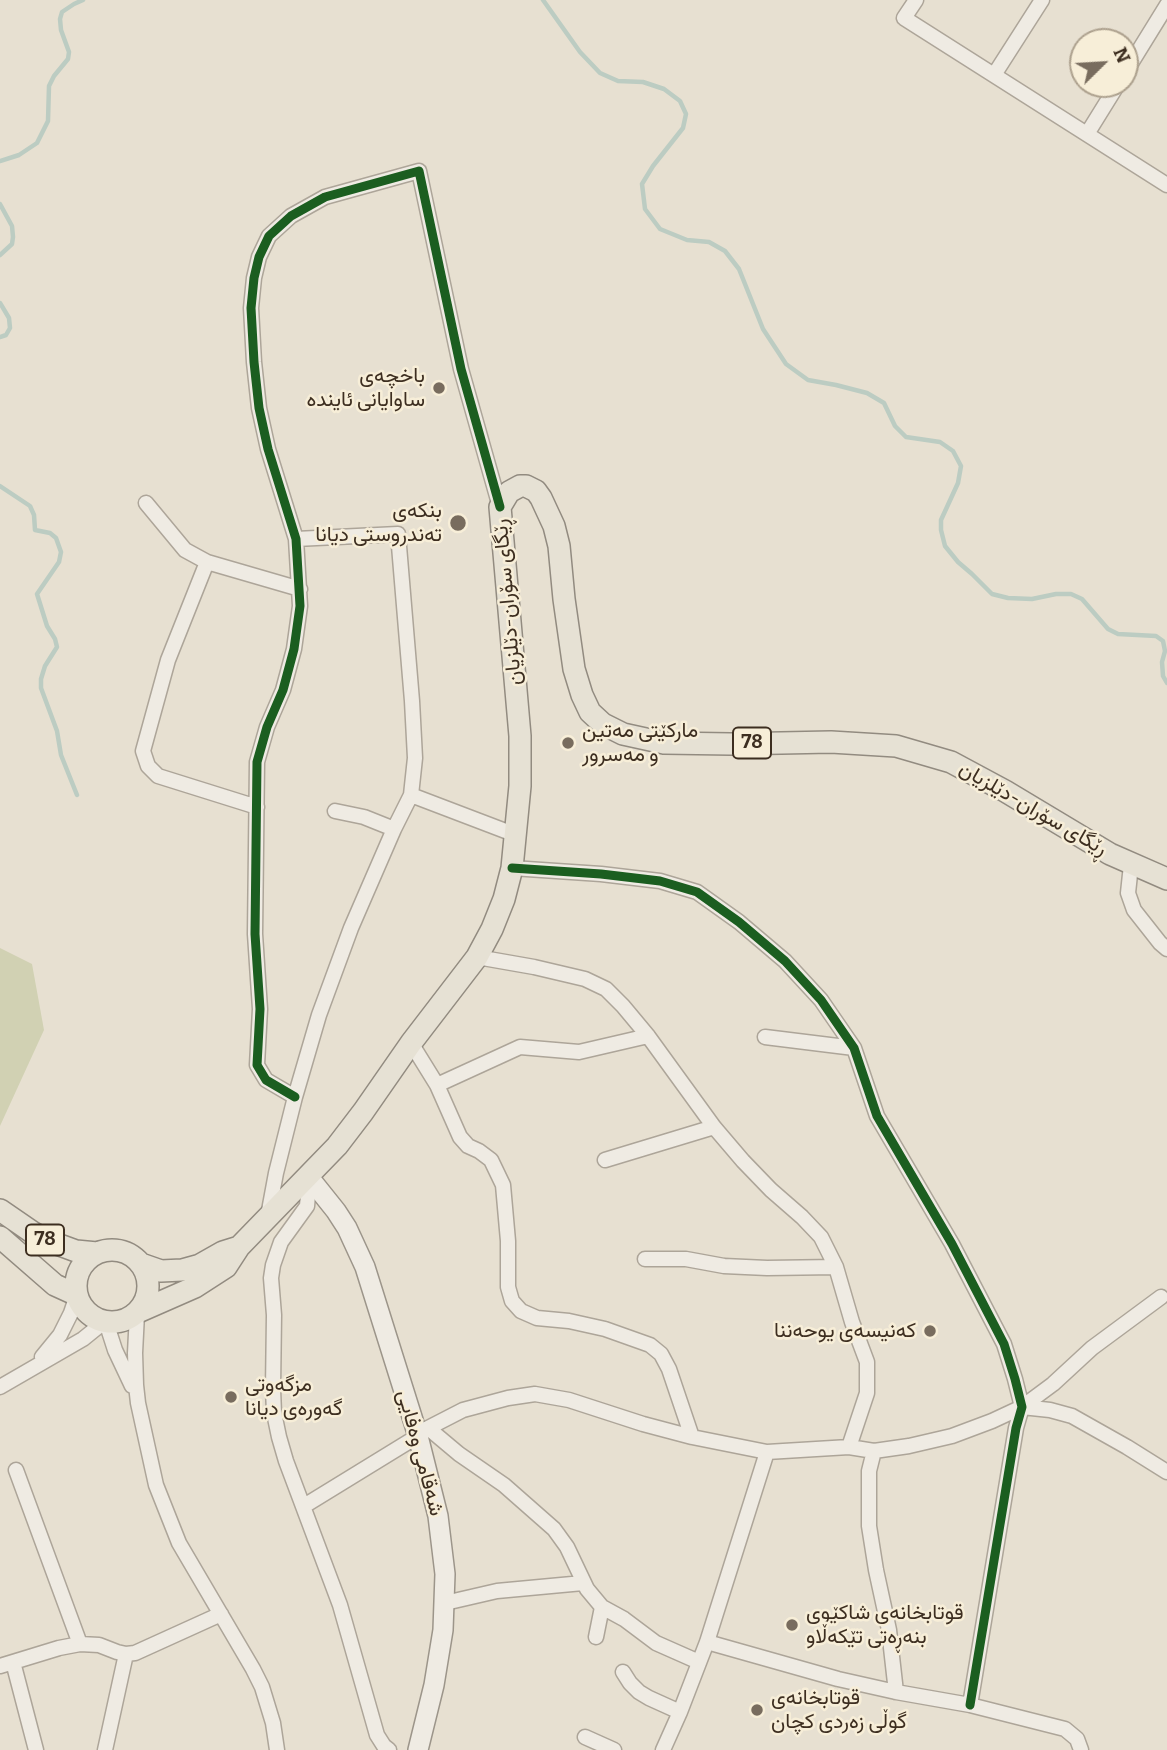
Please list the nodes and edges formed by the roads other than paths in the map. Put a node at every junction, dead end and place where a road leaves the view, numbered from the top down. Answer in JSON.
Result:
{"nodes":[{"id":1,"x":916,"y":0,"type":"edge"},
{"id":2,"x":1042,"y":0,"type":"edge"},
{"id":3,"x":1167,"y":5,"type":"edge"},
{"id":4,"x":1139,"y":50,"type":"edge"},
{"id":5,"x":994,"y":75,"type":"junction"},
{"id":6,"x":1109,"y":98,"type":"edge"},
{"id":7,"x":1087,"y":134,"type":"junction"},
{"id":8,"x":1167,"y":185,"type":"edge"},
{"id":9,"x":146,"y":503,"type":"dead end"},
{"id":10,"x":500,"y":507,"type":"junction"},
{"id":11,"x":296,"y":539,"type":"junction"},
{"id":12,"x":207,"y":562,"type":"junction"},
{"id":13,"x":300,"y":589,"type":"junction"},
{"id":14,"x":411,"y":795,"type":"junction"},
{"id":15,"x":257,"y":807,"type":"junction"},
{"id":16,"x":335,"y":811,"type":"dead end"},
{"id":17,"x":394,"y":828,"type":"junction"},
{"id":18,"x":516,"y":835,"type":"junction"},
{"id":19,"x":1131,"y":864,"type":"junction"},
{"id":20,"x":512,"y":868,"type":"junction"},
{"id":21,"x":1167,"y":879,"type":"edge"},
{"id":22,"x":1167,"y":949,"type":"edge"},
{"id":23,"x":477,"y":957,"type":"junction"},
{"id":24,"x":648,"y":1037,"type":"junction"},
{"id":25,"x":765,"y":1037,"type":"dead end"},
{"id":26,"x":411,"y":1043,"type":"junction"},
{"id":27,"x":853,"y":1048,"type":"junction"},
{"id":28,"x":437,"y":1085,"type":"junction"},
{"id":29,"x":295,"y":1097,"type":"junction"},
{"id":30,"x":713,"y":1127,"type":"junction"},
{"id":31,"x":605,"y":1160,"type":"dead end"},
{"id":32,"x":305,"y":1179,"type":"junction"},
{"id":33,"x":0,"y":1210,"type":"edge"},
{"id":34,"x":268,"y":1217,"type":"junction"},
{"id":35,"x":0,"y":1237,"type":"edge"},
{"id":36,"x":239,"y":1247,"type":"junction"},
{"id":37,"x":97,"y":1253,"type":"junction"},
{"id":38,"x":645,"y":1259,"type":"dead end"},
{"id":39,"x":141,"y":1264,"type":"junction"},
{"id":40,"x":836,"y":1267,"type":"junction"},
{"id":41,"x":77,"y":1295,"type":"junction"},
{"id":42,"x":1161,"y":1297,"type":"dead end"},
{"id":43,"x":138,"y":1313,"type":"junction"},
{"id":44,"x":105,"y":1322,"type":"junction"},
{"id":45,"x":34,"y":1366,"type":"junction"},
{"id":46,"x":0,"y":1387,"type":"edge"},
{"id":47,"x":138,"y":1403,"type":"junction"},
{"id":48,"x":1022,"y":1407,"type":"junction"},
{"id":49,"x":423,"y":1432,"type":"junction"},
{"id":50,"x":692,"y":1437,"type":"junction"},
{"id":51,"x":849,"y":1447,"type":"junction"},
{"id":52,"x":874,"y":1451,"type":"junction"},
{"id":53,"x":767,"y":1452,"type":"junction"},
{"id":54,"x":16,"y":1470,"type":"dead end"},
{"id":55,"x":1167,"y":1472,"type":"edge"},
{"id":56,"x":304,"y":1506,"type":"junction"},
{"id":57,"x":583,"y":1583,"type":"junction"},
{"id":58,"x":445,"y":1603,"type":"junction"},
{"id":59,"x":602,"y":1607,"type":"junction"},
{"id":60,"x":221,"y":1614,"type":"junction"},
{"id":61,"x":596,"y":1637,"type":"dead end"},
{"id":62,"x":707,"y":1642,"type":"junction"},
{"id":63,"x":80,"y":1644,"type":"junction"},
{"id":64,"x":126,"y":1654,"type":"junction"},
{"id":65,"x":699,"y":1662,"type":"junction"},
{"id":66,"x":6,"y":1664,"type":"edge"},
{"id":67,"x":623,"y":1672,"type":"dead end"},
{"id":68,"x":896,"y":1692,"type":"junction"},
{"id":69,"x":970,"y":1705,"type":"junction"},
{"id":70,"x":680,"y":1712,"type":"junction"},
{"id":71,"x":585,"y":1737,"type":"dead end"},
{"id":72,"x":36,"y":1750,"type":"edge"},
{"id":73,"x":105,"y":1750,"type":"edge"},
{"id":74,"x":277,"y":1750,"type":"edge"},
{"id":75,"x":389,"y":1750,"type":"edge"},
{"id":76,"x":418,"y":1750,"type":"edge"},
{"id":77,"x":614,"y":1750,"type":"edge"},
{"id":78,"x":663,"y":1750,"type":"edge"},
{"id":79,"x":1081,"y":1750,"type":"edge"}],
"edges":[{"from":1,"to":5,"type":"street"},
{"from":2,"to":5,"type":"street"},
{"from":3,"to":4,"type":"street"},
{"from":5,"to":7,"type":"street"},
{"from":6,"to":7,"type":"street"},
{"from":7,"to":8,"type":"street"},
{"from":9,"to":12,"type":"street"},
{"from":10,"to":11,"type":"street"},
{"from":10,"to":18,"type":"main road","name":"ڕێگای سۆران-دێلزیان"},
{"from":10,"to":19,"type":"main road","name":"ڕێگای سۆران-دێلزیان","number":"78"},
{"from":11,"to":13,"type":"street"},
{"from":11,"to":14,"type":"street"},
{"from":12,"to":13,"type":"street"},
{"from":12,"to":15,"type":"street"},
{"from":13,"to":15,"type":"street"},
{"from":14,"to":17,"type":"street"},
{"from":14,"to":18,"type":"street"},
{"from":15,"to":29,"type":"street"},
{"from":16,"to":17,"type":"street"},
{"from":17,"to":29,"type":"street"},
{"from":18,"to":20,"type":"main road","name":"ڕێگای سۆران-دێلزیان"},
{"from":19,"to":21,"type":"main road","name":"ڕێگای سۆران-دێلزیان","number":"78"},
{"from":19,"to":22,"type":"street"},
{"from":20,"to":23,"type":"main road","name":"ڕێگای سۆران-دێلزیان"},
{"from":20,"to":27,"type":"street"},
{"from":23,"to":24,"type":"street"},
{"from":23,"to":26,"type":"main road","name":"ڕێگای سۆران-دێلزیان"},
{"from":24,"to":28,"type":"street"},
{"from":24,"to":30,"type":"street"},
{"from":25,"to":27,"type":"street"},
{"from":26,"to":28,"type":"street"},
{"from":26,"to":32,"type":"main road","name":"ڕێگای سۆران-دێلزیان"},
{"from":27,"to":48,"type":"street"},
{"from":28,"to":50,"type":"street"},
{"from":29,"to":34,"type":"street"},
{"from":30,"to":31,"type":"street"},
{"from":30,"to":40,"type":"street"},
{"from":32,"to":34,"type":"main road","name":"ڕێگای سۆران-دێلزیان"},
{"from":32,"to":49,"type":"street","name":"شەقامی وەفایی"},
{"from":32,"to":56,"type":"street"},
{"from":33,"to":37,"type":"main road","number":"78"},
{"from":34,"to":36,"type":"main road","name":"ڕێگای سۆران-دێلزیان"},
{"from":35,"to":41,"type":"main road","number":"78"},
{"from":36,"to":39,"type":"main road","name":"ڕێگای سۆران-دێلزیان"},
{"from":36,"to":43,"type":"main road","name":"ڕێگای سۆران-دێلزیان"},
{"from":37,"to":39,"type":"main road"},
{"from":37,"to":41,"type":"main road"},
{"from":38,"to":40,"type":"street"},
{"from":39,"to":43,"type":"main road"},
{"from":40,"to":51,"type":"street"},
{"from":41,"to":44,"type":"main road"},
{"from":41,"to":45,"type":"street"},
{"from":42,"to":48,"type":"street"},
{"from":43,"to":44,"type":"main road"},
{"from":43,"to":47,"type":"street"},
{"from":44,"to":45,"type":"street"},
{"from":44,"to":47,"type":"street"},
{"from":45,"to":46,"type":"street"},
{"from":47,"to":60,"type":"street"},
{"from":48,"to":52,"type":"street"},
{"from":48,"to":55,"type":"street"},
{"from":48,"to":69,"type":"street"},
{"from":49,"to":50,"type":"street"},
{"from":49,"to":56,"type":"street"},
{"from":49,"to":57,"type":"street"},
{"from":49,"to":58,"type":"street","name":"شەقامی وەفایی"},
{"from":50,"to":53,"type":"street"},
{"from":51,"to":52,"type":"street"},
{"from":51,"to":53,"type":"street"},
{"from":52,"to":68,"type":"street"},
{"from":53,"to":62,"type":"street"},
{"from":54,"to":63,"type":"street"},
{"from":56,"to":75,"type":"street"},
{"from":57,"to":58,"type":"street"},
{"from":57,"to":59,"type":"street"},
{"from":58,"to":76,"type":"street","name":"شەقامی وەفایی"},
{"from":59,"to":61,"type":"street"},
{"from":59,"to":65,"type":"street"},
{"from":60,"to":64,"type":"street"},
{"from":60,"to":74,"type":"street"},
{"from":62,"to":65,"type":"street"},
{"from":62,"to":68,"type":"street"},
{"from":63,"to":64,"type":"street"},
{"from":63,"to":66,"type":"street"},
{"from":64,"to":73,"type":"street"},
{"from":65,"to":70,"type":"street"},
{"from":66,"to":72,"type":"street"},
{"from":67,"to":70,"type":"street"},
{"from":68,"to":69,"type":"street"},
{"from":69,"to":79,"type":"street"},
{"from":70,"to":78,"type":"street"},
{"from":71,"to":77,"type":"street"}]}
